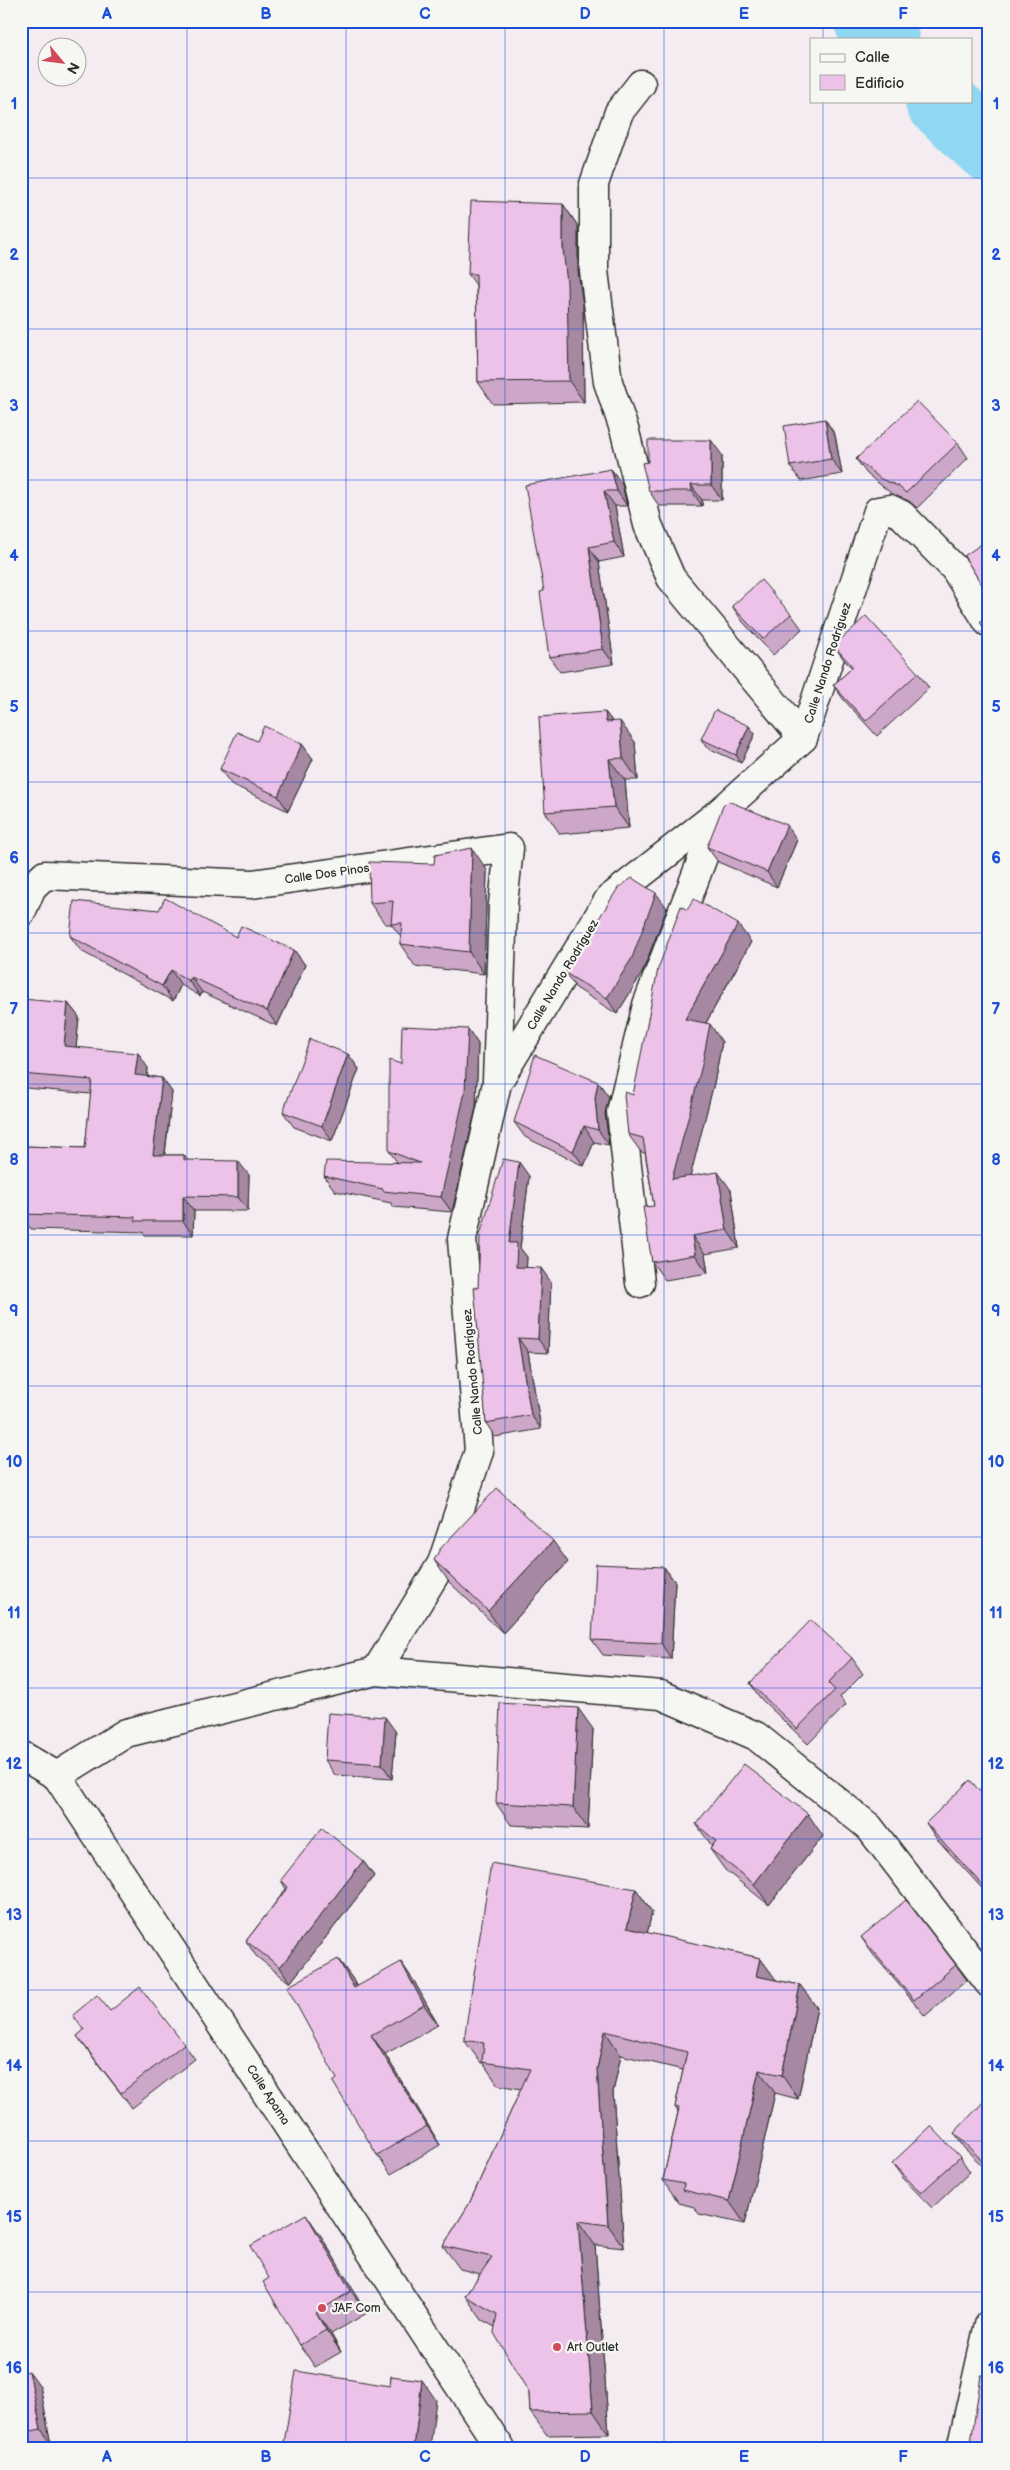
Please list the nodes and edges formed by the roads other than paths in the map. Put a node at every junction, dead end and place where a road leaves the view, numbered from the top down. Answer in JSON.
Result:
{"nodes":[{"id":1,"x":642,"y":84,"type":"dead end"},
{"id":2,"x":988,"y":622,"type":"edge"},
{"id":3,"x":803,"y":738,"type":"junction"},
{"id":4,"x":720,"y":812,"type":"junction"},
{"id":5,"x":21,"y":913,"type":"edge"},
{"id":6,"x":497,"y":1083,"type":"junction"},
{"id":7,"x":640,"y":1283,"type":"dead end"},
{"id":8,"x":376,"y":1670,"type":"junction"},
{"id":9,"x":21,"y":1755,"type":"edge"},
{"id":10,"x":57,"y":1776,"type":"junction"},
{"id":11,"x":989,"y":1983,"type":"edge"},
{"id":12,"x":989,"y":2324,"type":"edge"},
{"id":13,"x":501,"y":2449,"type":"edge"},
{"id":14,"x":961,"y":2449,"type":"edge"}],
"edges":[{"from":1,"to":3,"type":"street"},
{"from":2,"to":3,"type":"street","name":"Calle Nando Rodríguez"},
{"from":3,"to":4,"type":"street","name":"Calle Nando Rodríguez"},
{"from":4,"to":6,"type":"street","name":"Calle Nando Rodríguez"},
{"from":4,"to":7,"type":"street"},
{"from":5,"to":6,"type":"street","name":"Calle Dos Pinos"},
{"from":6,"to":8,"type":"street","name":"Calle Nando Rodríguez"},
{"from":8,"to":10,"type":"street"},
{"from":8,"to":11,"type":"street"},
{"from":9,"to":10,"type":"street","name":"Calle Apama"},
{"from":10,"to":13,"type":"street","name":"Calle Apama"},
{"from":12,"to":14,"type":"street"}]}
